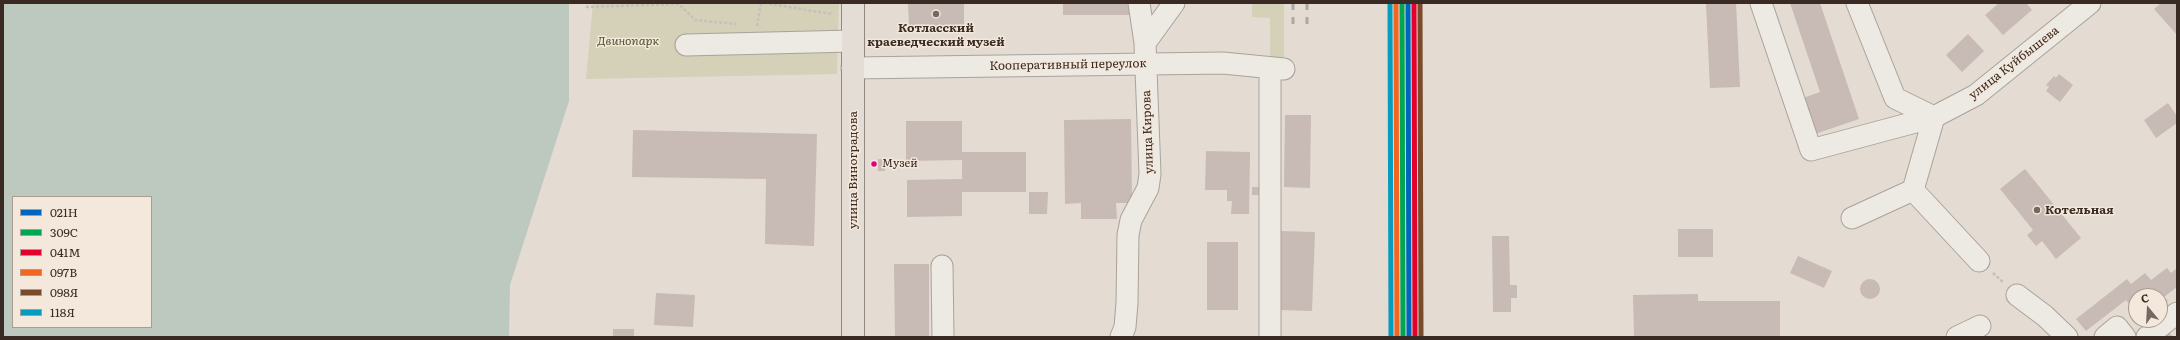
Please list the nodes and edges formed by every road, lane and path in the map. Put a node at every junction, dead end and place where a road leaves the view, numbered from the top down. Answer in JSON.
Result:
{"nodes":[{"id":1,"x":679,"y":3,"type":"edge"},
{"id":2,"x":762,"y":3,"type":"edge"},
{"id":3,"x":1139,"y":3,"type":"edge"},
{"id":4,"x":1174,"y":3,"type":"edge"},
{"id":5,"x":1761,"y":3,"type":"edge"},
{"id":6,"x":1857,"y":3,"type":"edge"},
{"id":7,"x":2090,"y":3,"type":"edge"},
{"id":8,"x":586,"y":6,"type":"dead end"},
{"id":9,"x":842,"y":6,"type":"edge"},
{"id":10,"x":742,"y":24,"type":"dead end"},
{"id":11,"x":750,"y":25,"type":"dead end"},
{"id":12,"x":853,"y":41,"type":"junction"},
{"id":13,"x":1145,"y":43,"type":"junction"},
{"id":14,"x":686,"y":45,"type":"dead end"},
{"id":15,"x":1146,"y":64,"type":"junction"},
{"id":16,"x":852,"y":68,"type":"junction"},
{"id":17,"x":1934,"y":117,"type":"junction"},
{"id":18,"x":1913,"y":190,"type":"junction"},
{"id":19,"x":1852,"y":218,"type":"dead end"},
{"id":20,"x":1979,"y":261,"type":"joint"},
{"id":21,"x":942,"y":266,"type":"dead end"},
{"id":22,"x":2017,"y":295,"type":"joint"},
{"id":23,"x":2177,"y":313,"type":"edge"},
{"id":24,"x":1980,"y":326,"type":"dead end"},
{"id":25,"x":853,"y":337,"type":"edge"},
{"id":26,"x":943,"y":337,"type":"edge"},
{"id":27,"x":1121,"y":337,"type":"edge"},
{"id":28,"x":1270,"y":337,"type":"edge"},
{"id":29,"x":1957,"y":337,"type":"edge"},
{"id":30,"x":2067,"y":337,"type":"edge"},
{"id":31,"x":2105,"y":337,"type":"edge"},
{"id":32,"x":2125,"y":337,"type":"edge"},
{"id":33,"x":2147,"y":337,"type":"edge"}],
"edges":[{"from":1,"to":8,"type":"path"},
{"from":1,"to":10,"type":"path"},
{"from":2,"to":9,"type":"path"},
{"from":2,"to":11,"type":"path"},
{"from":3,"to":13,"type":"street","name":"улица Кирова"},
{"from":4,"to":13,"type":"street"},
{"from":5,"to":17,"type":"street","name":"улица Куйбышева"},
{"from":6,"to":17,"type":"street"},
{"from":7,"to":17,"type":"street","name":"улица Куйбышева"},
{"from":9,"to":12,"type":"main road","name":"улица Виноградова"},
{"from":12,"to":14,"type":"street"},
{"from":12,"to":16,"type":"main road","name":"улица Виноградова"},
{"from":13,"to":15,"type":"street","name":"улица Кирова"},
{"from":15,"to":16,"type":"street","name":"Кооперативный переулок"},
{"from":15,"to":27,"type":"street","name":"улица Кирова"},
{"from":15,"to":28,"type":"street","name":"Кооперативный переулок"},
{"from":16,"to":25,"type":"main road","name":"улица Виноградова"},
{"from":17,"to":18,"type":"street"},
{"from":18,"to":19,"type":"street"},
{"from":18,"to":20,"type":"street"},
{"from":20,"to":22,"type":"path"},
{"from":21,"to":26,"type":"street"},
{"from":22,"to":30,"type":"street"},
{"from":23,"to":33,"type":"street"},
{"from":24,"to":29,"type":"street"},
{"from":31,"to":32,"type":"street"}]}
